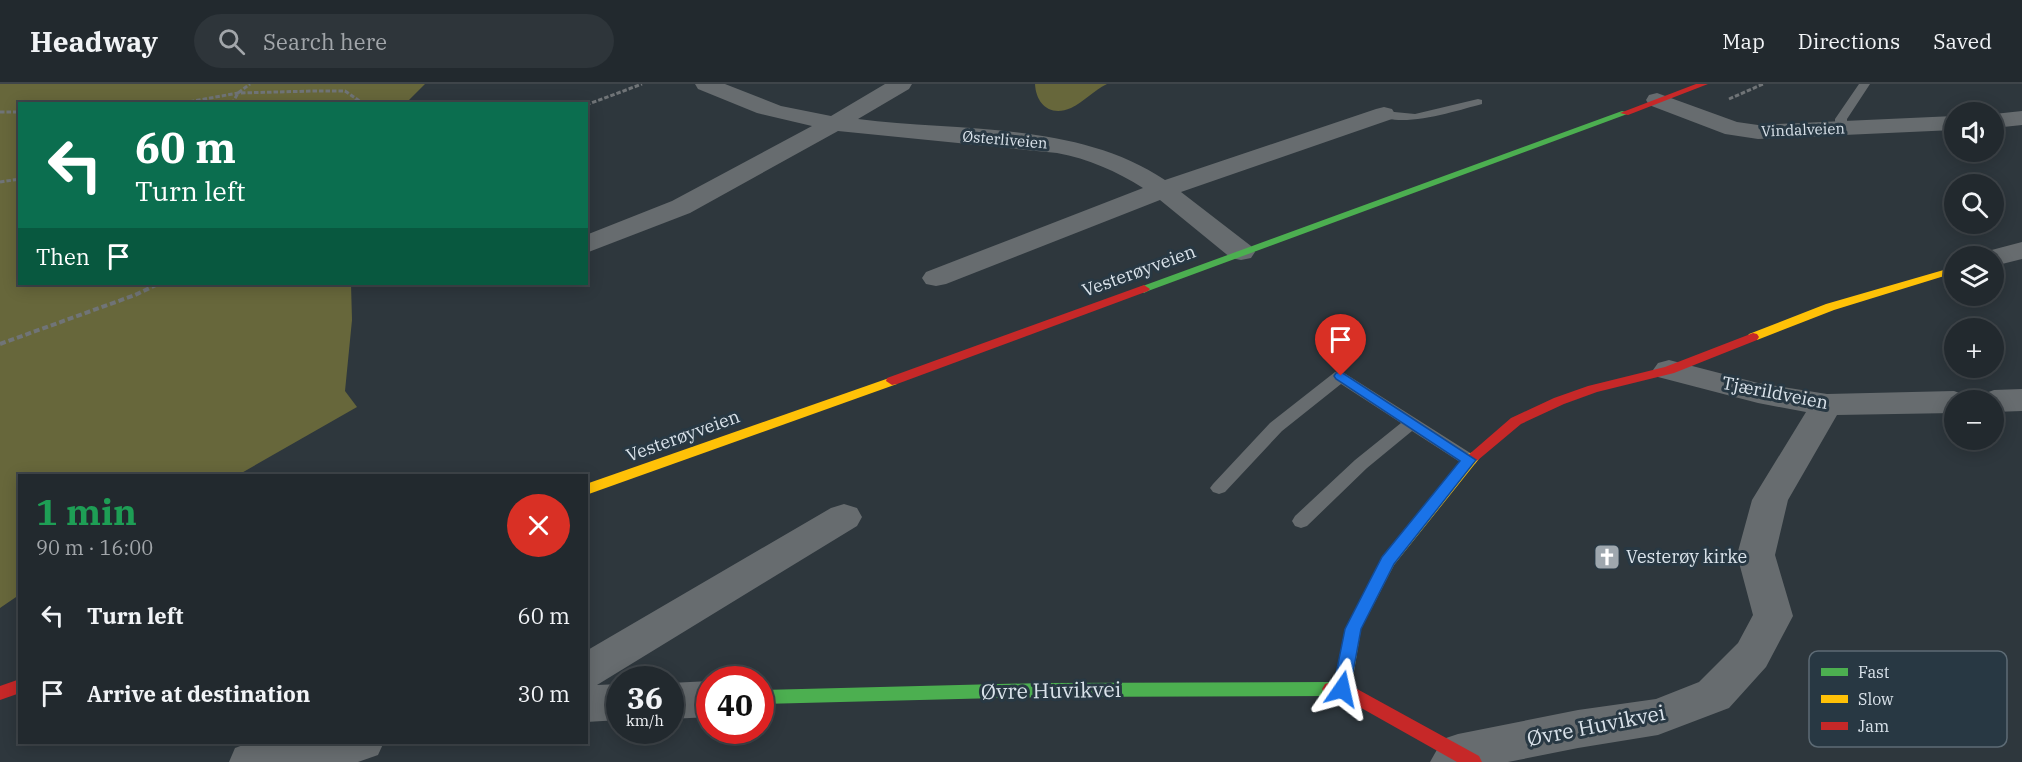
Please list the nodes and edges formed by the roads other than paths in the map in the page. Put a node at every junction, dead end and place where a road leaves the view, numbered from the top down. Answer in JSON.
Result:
{"nodes":[{"id":1,"x":706,"y":84,"type":"edge"},
{"id":2,"x":901,"y":84,"type":"edge"},
{"id":3,"x":1704,"y":84,"type":"edge"},
{"id":4,"x":1864,"y":84,"type":"edge"},
{"id":5,"x":1657,"y":100,"type":"junction"},
{"id":6,"x":1478,"y":102,"type":"dead end"},
{"id":7,"x":1384,"y":114,"type":"joint"},
{"id":8,"x":2022,"y":118,"type":"edge"},
{"id":9,"x":2004,"y":120,"type":"edge"},
{"id":10,"x":837,"y":122,"type":"junction"},
{"id":11,"x":1944,"y":124,"type":"edge"},
{"id":12,"x":1847,"y":129,"type":"junction"},
{"id":13,"x":1163,"y":189,"type":"junction"},
{"id":14,"x":588,"y":244,"type":"edge"},
{"id":15,"x":2022,"y":250,"type":"edge"},
{"id":16,"x":1241,"y":252,"type":"junction"},
{"id":17,"x":2004,"y":255,"type":"edge"},
{"id":18,"x":1944,"y":273,"type":"edge"},
{"id":19,"x":936,"y":278,"type":"dead end"},
{"id":20,"x":1669,"y":370,"type":"junction"},
{"id":21,"x":2022,"y":400,"type":"edge"},
{"id":22,"x":2004,"y":401,"type":"edge"},
{"id":23,"x":1944,"y":402,"type":"edge"},
{"id":24,"x":1827,"y":405,"type":"junction"},
{"id":25,"x":1411,"y":423,"type":"junction"},
{"id":26,"x":1469,"y":460,"type":"junction"},
{"id":27,"x":1219,"y":488,"type":"dead end"},
{"id":28,"x":588,"y":489,"type":"edge"},
{"id":29,"x":844,"y":517,"type":"dead end"},
{"id":30,"x":1301,"y":521,"type":"dead end"},
{"id":31,"x":588,"y":671,"type":"edge"},
{"id":32,"x":18,"y":687,"type":"edge"},
{"id":33,"x":1342,"y":689,"type":"junction"},
{"id":34,"x":0,"y":693,"type":"edge"},
{"id":35,"x":774,"y":697,"type":"edge"},
{"id":36,"x":606,"y":703,"type":"edge"},
{"id":37,"x":588,"y":704,"type":"edge"},
{"id":38,"x":352,"y":744,"type":"edge"},
{"id":39,"x":1461,"y":759,"type":"edge"},
{"id":40,"x":251,"y":762,"type":"edge"}],
"edges":[{"from":1,"to":10,"type":"street","name":"Østerliveien"},
{"from":2,"to":10,"type":"street"},
{"from":3,"to":5,"type":"main road","name":"Vesterøyveien"},
{"from":4,"to":12,"type":"lane"},
{"from":5,"to":12,"type":"street","name":"Vindalveien"},
{"from":5,"to":16,"type":"main road","name":"Vesterøyveien"},
{"from":6,"to":7,"type":"lane"},
{"from":7,"to":13,"type":"street"},
{"from":8,"to":9,"type":"street"},
{"from":10,"to":13,"type":"street","name":"Østerliveien"},
{"from":10,"to":14,"type":"street"},
{"from":11,"to":12,"type":"street","name":"Vindalveien"},
{"from":13,"to":16,"type":"street","name":"Østerliveien"},
{"from":13,"to":19,"type":"street"},
{"from":15,"to":17,"type":"street"},
{"from":16,"to":28,"type":"main road","name":"Vesterøyveien"},
{"from":18,"to":20,"type":"main road"},
{"from":20,"to":24,"type":"street","name":"Tjærildveien"},
{"from":20,"to":26,"type":"main road"},
{"from":21,"to":22,"type":"street"},
{"from":23,"to":24,"type":"street","name":"Tjærildveien"},
{"from":24,"to":39,"type":"street","name":"Øvre Huvikvei"},
{"from":25,"to":26,"type":"lane"},
{"from":25,"to":27,"type":"lane"},
{"from":25,"to":30,"type":"lane"},
{"from":26,"to":33,"type":"main road"},
{"from":29,"to":31,"type":"street"},
{"from":32,"to":34,"type":"main road"},
{"from":33,"to":35,"type":"main road","name":"Øvre Huvikvei"},
{"from":33,"to":39,"type":"main road","name":"Øvre Huvikvei"},
{"from":36,"to":37,"type":"street"},
{"from":38,"to":40,"type":"street"}]}
